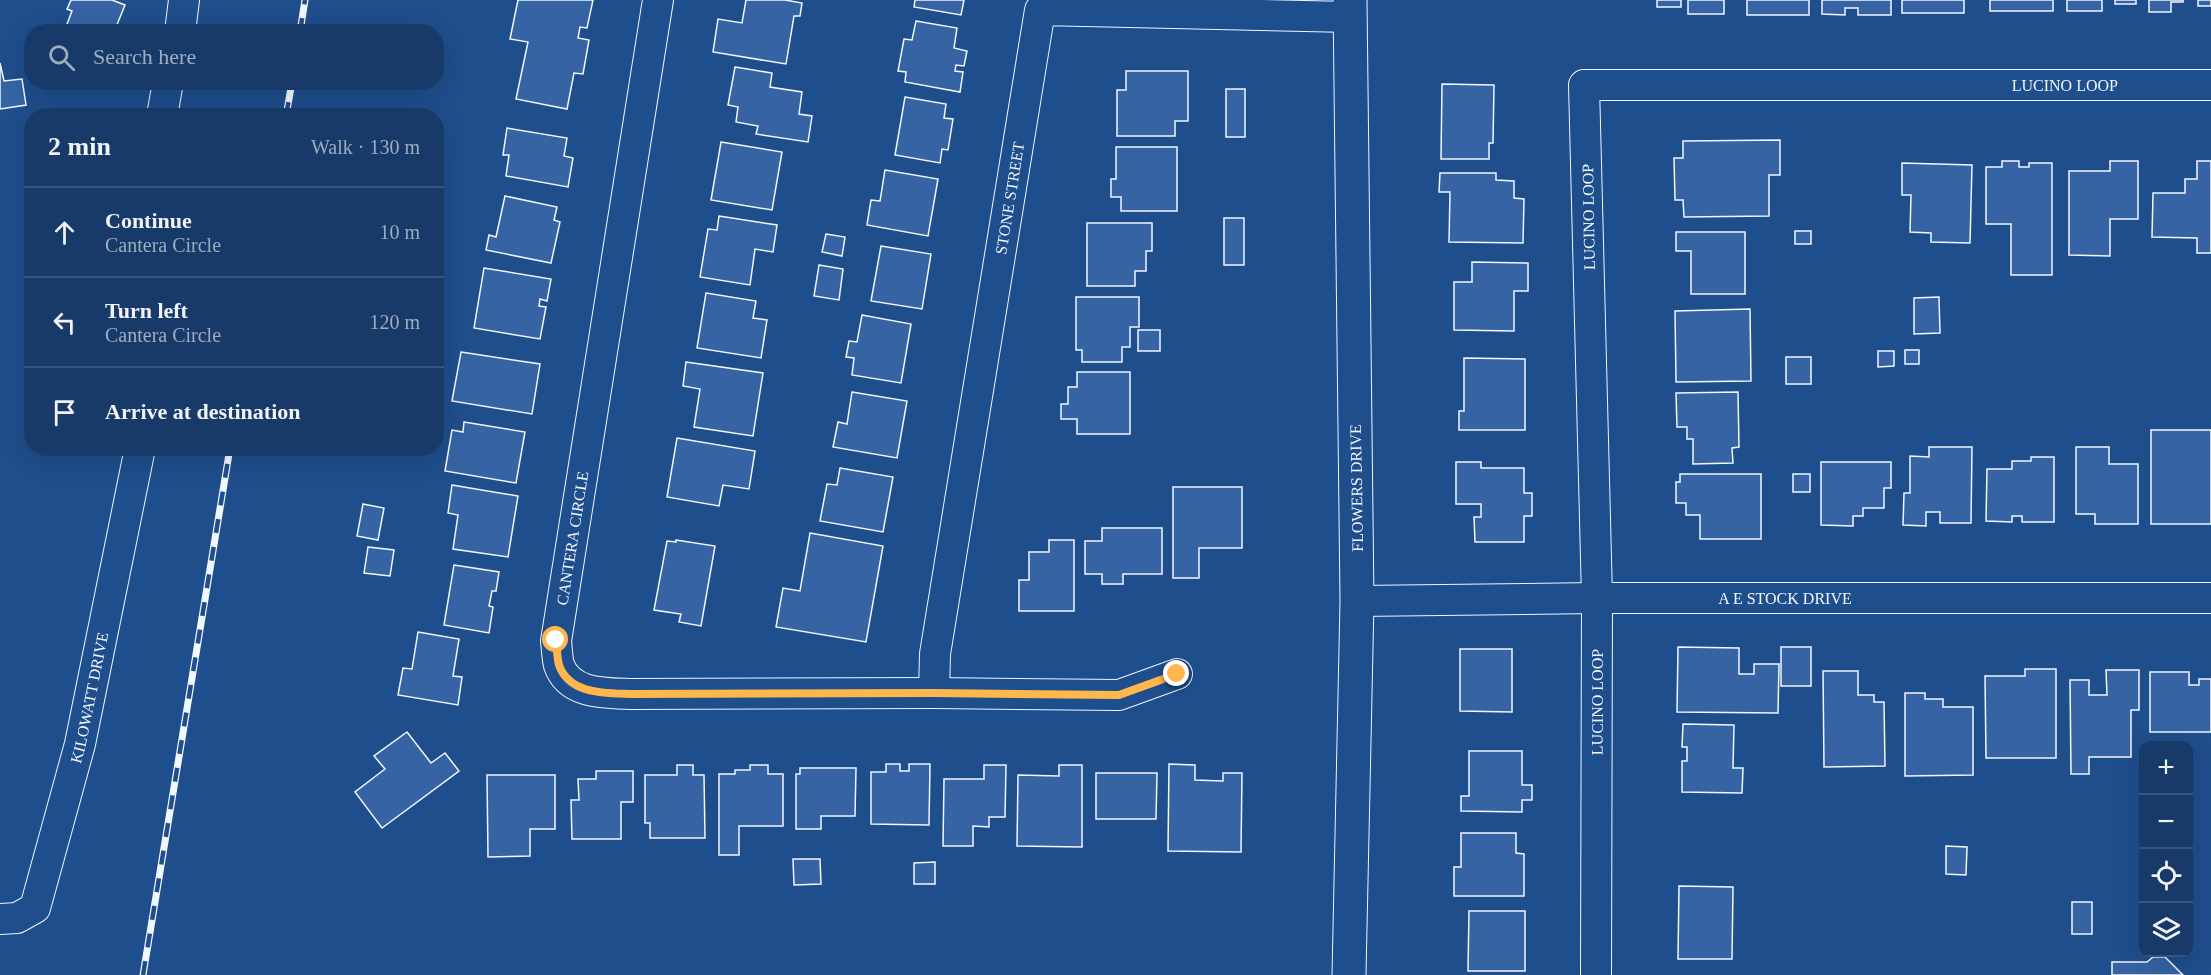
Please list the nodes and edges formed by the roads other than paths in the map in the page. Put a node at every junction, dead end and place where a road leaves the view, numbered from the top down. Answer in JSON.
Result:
{"nodes":[{"id":1,"x":184,"y":0,"type":"edge"},
{"id":2,"x":658,"y":0,"type":"edge"},
{"id":3,"x":1350,"y":9,"type":"edge"},
{"id":4,"x":181,"y":24,"type":"edge"},
{"id":5,"x":2211,"y":85,"type":"edge"},
{"id":6,"x":167,"y":90,"type":"edge"},
{"id":7,"x":163,"y":108,"type":"edge"},
{"id":8,"x":138,"y":456,"type":"edge"},
{"id":9,"x":1597,"y":598,"type":"junction"},
{"id":10,"x":2211,"y":598,"type":"edge"},
{"id":11,"x":1357,"y":601,"type":"junction"},
{"id":12,"x":1177,"y":674,"type":"dead end"},
{"id":13,"x":934,"y":693,"type":"junction"},
{"id":14,"x":0,"y":919,"type":"edge"},
{"id":15,"x":1349,"y":975,"type":"edge"},
{"id":16,"x":1596,"y":975,"type":"edge"}],
"edges":[{"from":1,"to":4,"type":"street"},
{"from":2,"to":13,"type":"street","name":"CANTERA CIRCLE"},
{"from":3,"to":11,"type":"street","name":"FLOWERS DRIVE"},
{"from":3,"to":13,"type":"street","name":"STONE STREET"},
{"from":5,"to":9,"type":"street","name":"LUCINO LOOP"},
{"from":6,"to":7,"type":"street"},
{"from":8,"to":14,"type":"street","name":"KILOWATT DRIVE"},
{"from":9,"to":10,"type":"street","name":"A E STOCK DRIVE"},
{"from":9,"to":11,"type":"street","name":"A E STOCK DRIVE"},
{"from":9,"to":16,"type":"street","name":"LUCINO LOOP"},
{"from":11,"to":15,"type":"street","name":"FLOWERS DRIVE"},
{"from":12,"to":13,"type":"street","name":"CANTERA CIRCLE"}]}
